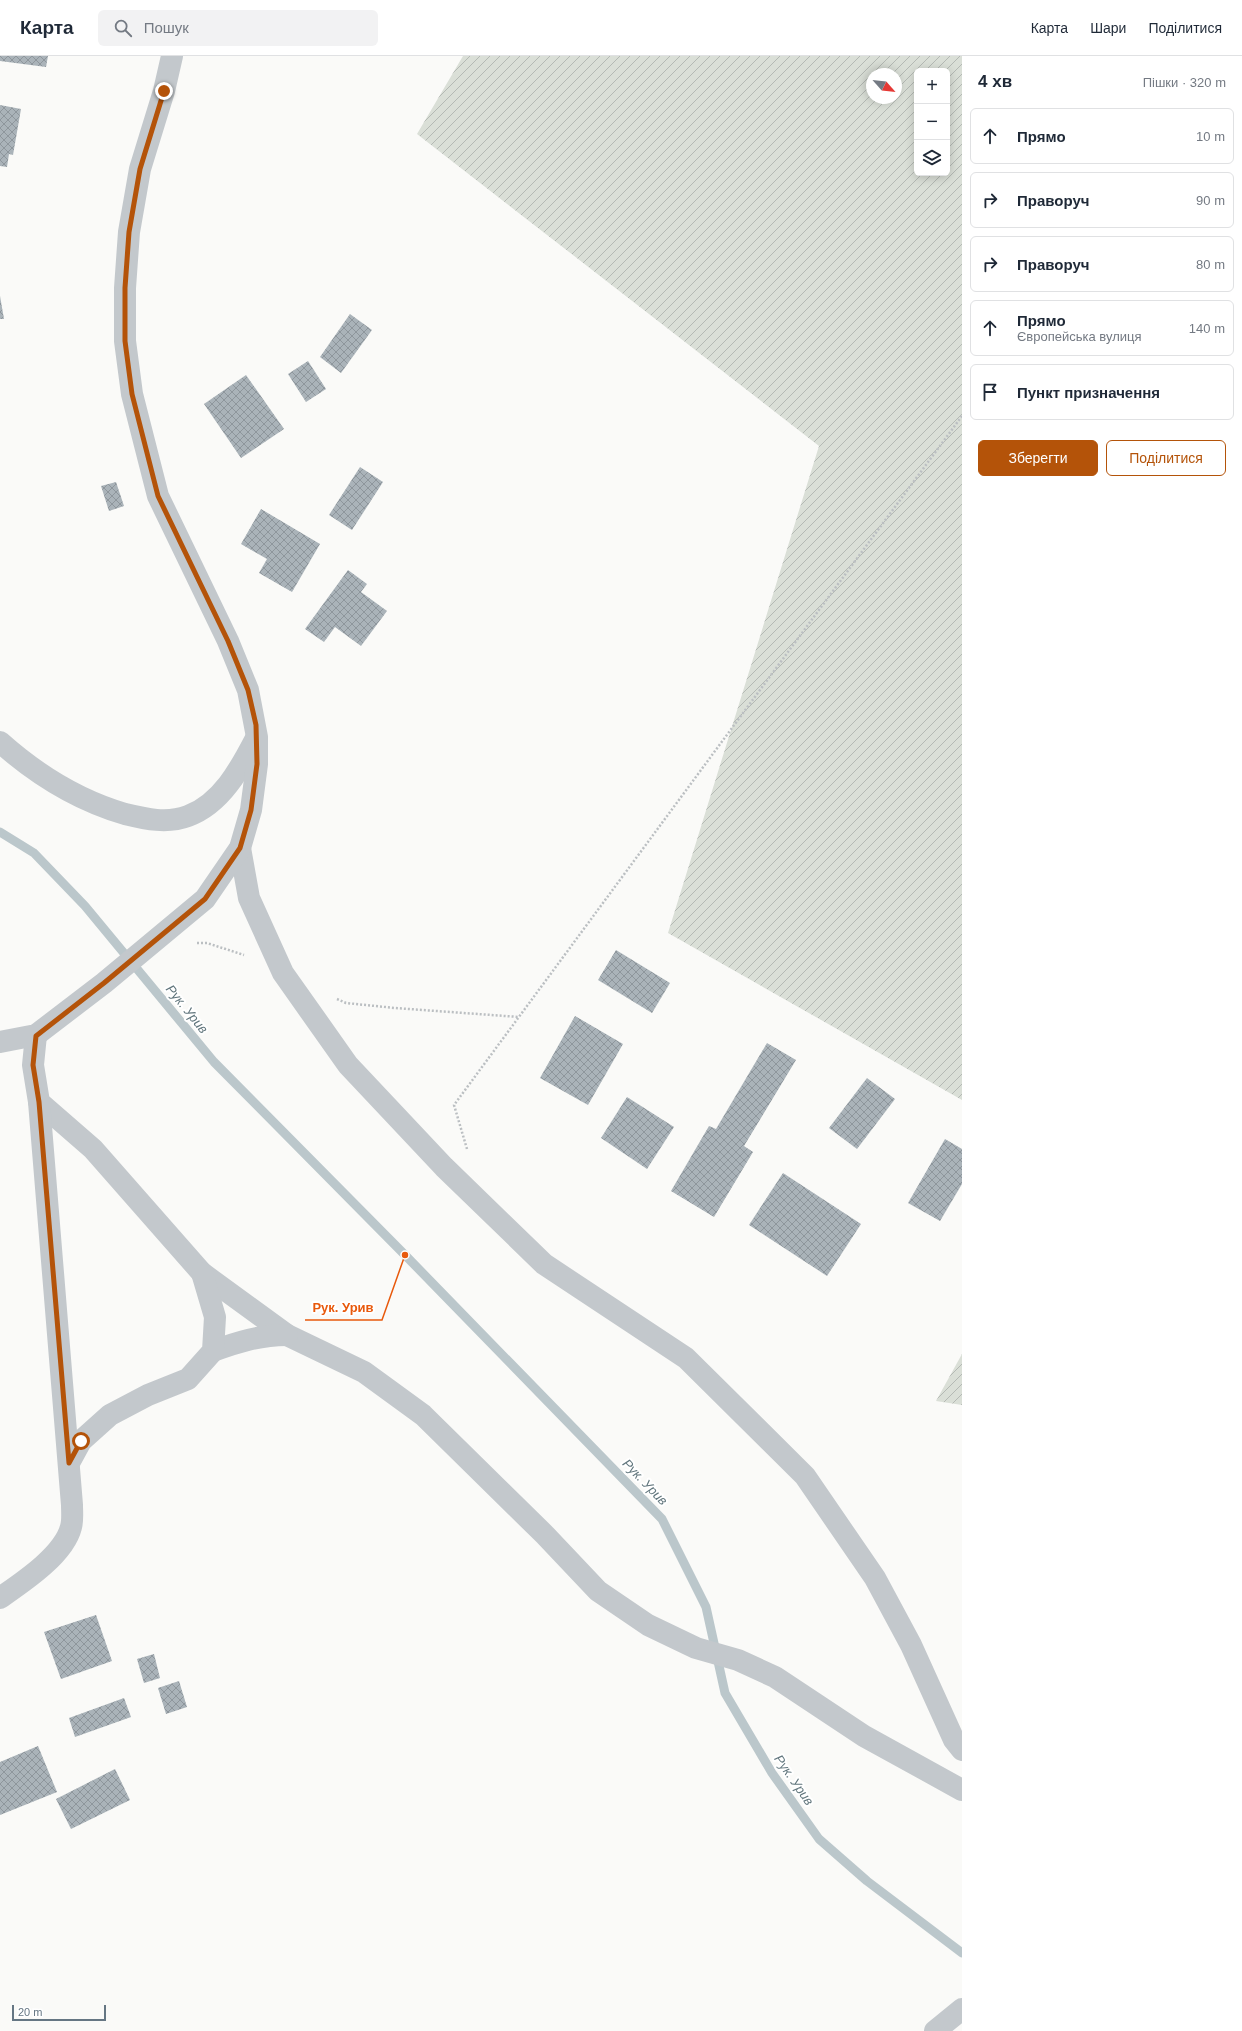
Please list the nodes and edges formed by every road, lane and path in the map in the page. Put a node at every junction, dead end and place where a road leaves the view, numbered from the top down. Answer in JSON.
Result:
{"nodes":[{"id":1,"x":172,"y":56,"type":"edge"},
{"id":2,"x":962,"y":416,"type":"edge"},
{"id":3,"x":256,"y":737,"type":"junction"},
{"id":4,"x":0,"y":742,"type":"edge"},
{"id":5,"x":240,"y":848,"type":"junction"},
{"id":6,"x":157,"y":939,"type":"junction"},
{"id":7,"x":282,"y":973,"type":"junction"},
{"id":8,"x":334,"y":998,"type":"dead end"},
{"id":9,"x":519,"y":1017,"type":"junction"},
{"id":10,"x":36,"y":1036,"type":"junction"},
{"id":11,"x":0,"y":1042,"type":"edge"},
{"id":12,"x":39,"y":1102,"type":"junction"},
{"id":13,"x":467,"y":1150,"type":"dead end"},
{"id":14,"x":202,"y":1273,"type":"junction"},
{"id":15,"x":287,"y":1335,"type":"junction"},
{"id":16,"x":213,"y":1351,"type":"junction"},
{"id":17,"x":69,"y":1463,"type":"junction"},
{"id":18,"x":0,"y":1598,"type":"edge"},
{"id":19,"x":962,"y":1750,"type":"edge"},
{"id":20,"x":962,"y":1790,"type":"edge"},
{"id":21,"x":962,"y":2008,"type":"edge"},
{"id":22,"x":935,"y":2031,"type":"edge"}],
"edges":[{"from":1,"to":3,"type":"street"},
{"from":2,"to":9,"type":"path"},
{"from":3,"to":4,"type":"street"},
{"from":3,"to":5,"type":"street"},
{"from":5,"to":6,"type":"street"},
{"from":5,"to":7,"type":"street"},
{"from":6,"to":7,"type":"path"},
{"from":6,"to":10,"type":"street"},
{"from":7,"to":19,"type":"street"},
{"from":8,"to":9,"type":"path"},
{"from":9,"to":13,"type":"path"},
{"from":10,"to":11,"type":"street"},
{"from":10,"to":12,"type":"street"},
{"from":12,"to":14,"type":"street"},
{"from":12,"to":17,"type":"street"},
{"from":14,"to":15,"type":"street"},
{"from":14,"to":16,"type":"street"},
{"from":15,"to":16,"type":"street"},
{"from":15,"to":20,"type":"street"},
{"from":16,"to":17,"type":"street"},
{"from":17,"to":18,"type":"street"},
{"from":21,"to":22,"type":"street"}]}
